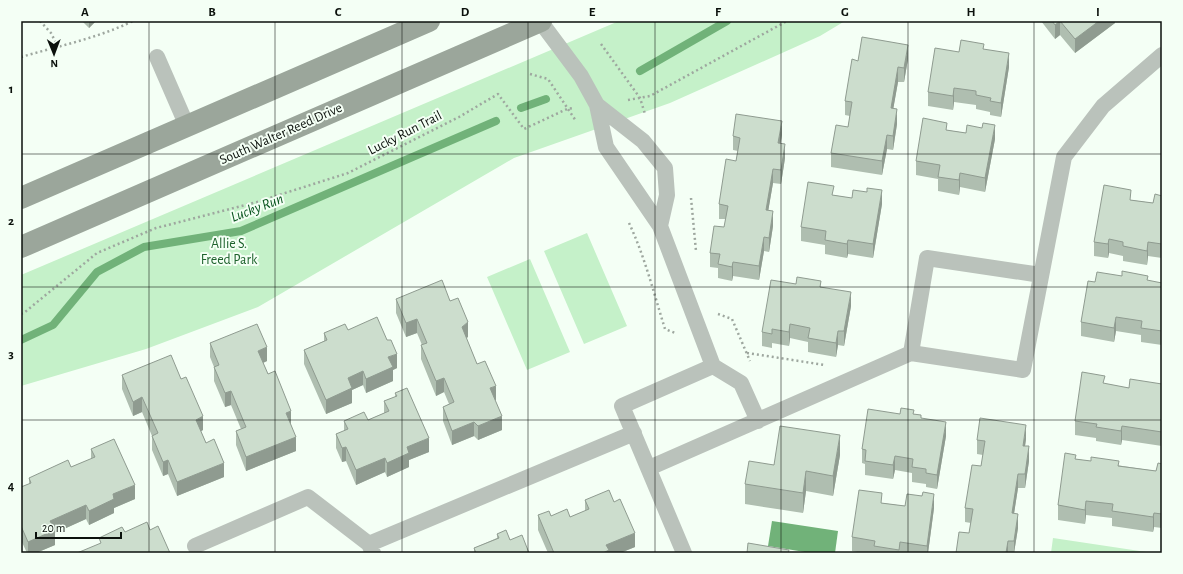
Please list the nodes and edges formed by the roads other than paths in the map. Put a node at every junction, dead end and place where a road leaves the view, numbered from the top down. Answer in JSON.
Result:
{"nodes":[{"id":1,"x":429,"y":21,"type":"edge"},
{"id":2,"x":540,"y":21,"type":"edge"},
{"id":3,"x":1162,"y":55,"type":"edge"},
{"id":4,"x":157,"y":57,"type":"dead end"},
{"id":5,"x":597,"y":105,"type":"junction"},
{"id":6,"x":187,"y":126,"type":"junction"},
{"id":7,"x":21,"y":198,"type":"edge"},
{"id":8,"x":660,"y":226,"type":"junction"},
{"id":9,"x":21,"y":247,"type":"edge"},
{"id":10,"x":1042,"y":275,"type":"junction"},
{"id":11,"x":910,"y":353,"type":"junction"},
{"id":12,"x":713,"y":366,"type":"junction"},
{"id":13,"x":758,"y":421,"type":"junction"},
{"id":14,"x":634,"y":433,"type":"junction"},
{"id":15,"x":649,"y":468,"type":"junction"},
{"id":16,"x":195,"y":546,"type":"dead end"},
{"id":17,"x":371,"y":548,"type":"edge"},
{"id":18,"x":684,"y":553,"type":"edge"}],
"edges":[{"from":1,"to":6,"type":"main road"},
{"from":2,"to":5,"type":"lane"},
{"from":2,"to":9,"type":"main road","name":"South Walter Reed Drive"},
{"from":3,"to":10,"type":"lane"},
{"from":4,"to":6,"type":"lane"},
{"from":5,"to":8,"type":"lane"},
{"from":5,"to":8,"type":"lane"},
{"from":6,"to":7,"type":"main road"},
{"from":8,"to":12,"type":"lane"},
{"from":10,"to":11,"type":"lane"},
{"from":10,"to":11,"type":"lane"},
{"from":11,"to":13,"type":"lane"},
{"from":12,"to":13,"type":"lane"},
{"from":12,"to":14,"type":"lane"},
{"from":13,"to":15,"type":"lane"},
{"from":14,"to":15,"type":"lane"},
{"from":14,"to":17,"type":"lane"},
{"from":15,"to":18,"type":"lane"},
{"from":16,"to":17,"type":"lane"}]}
